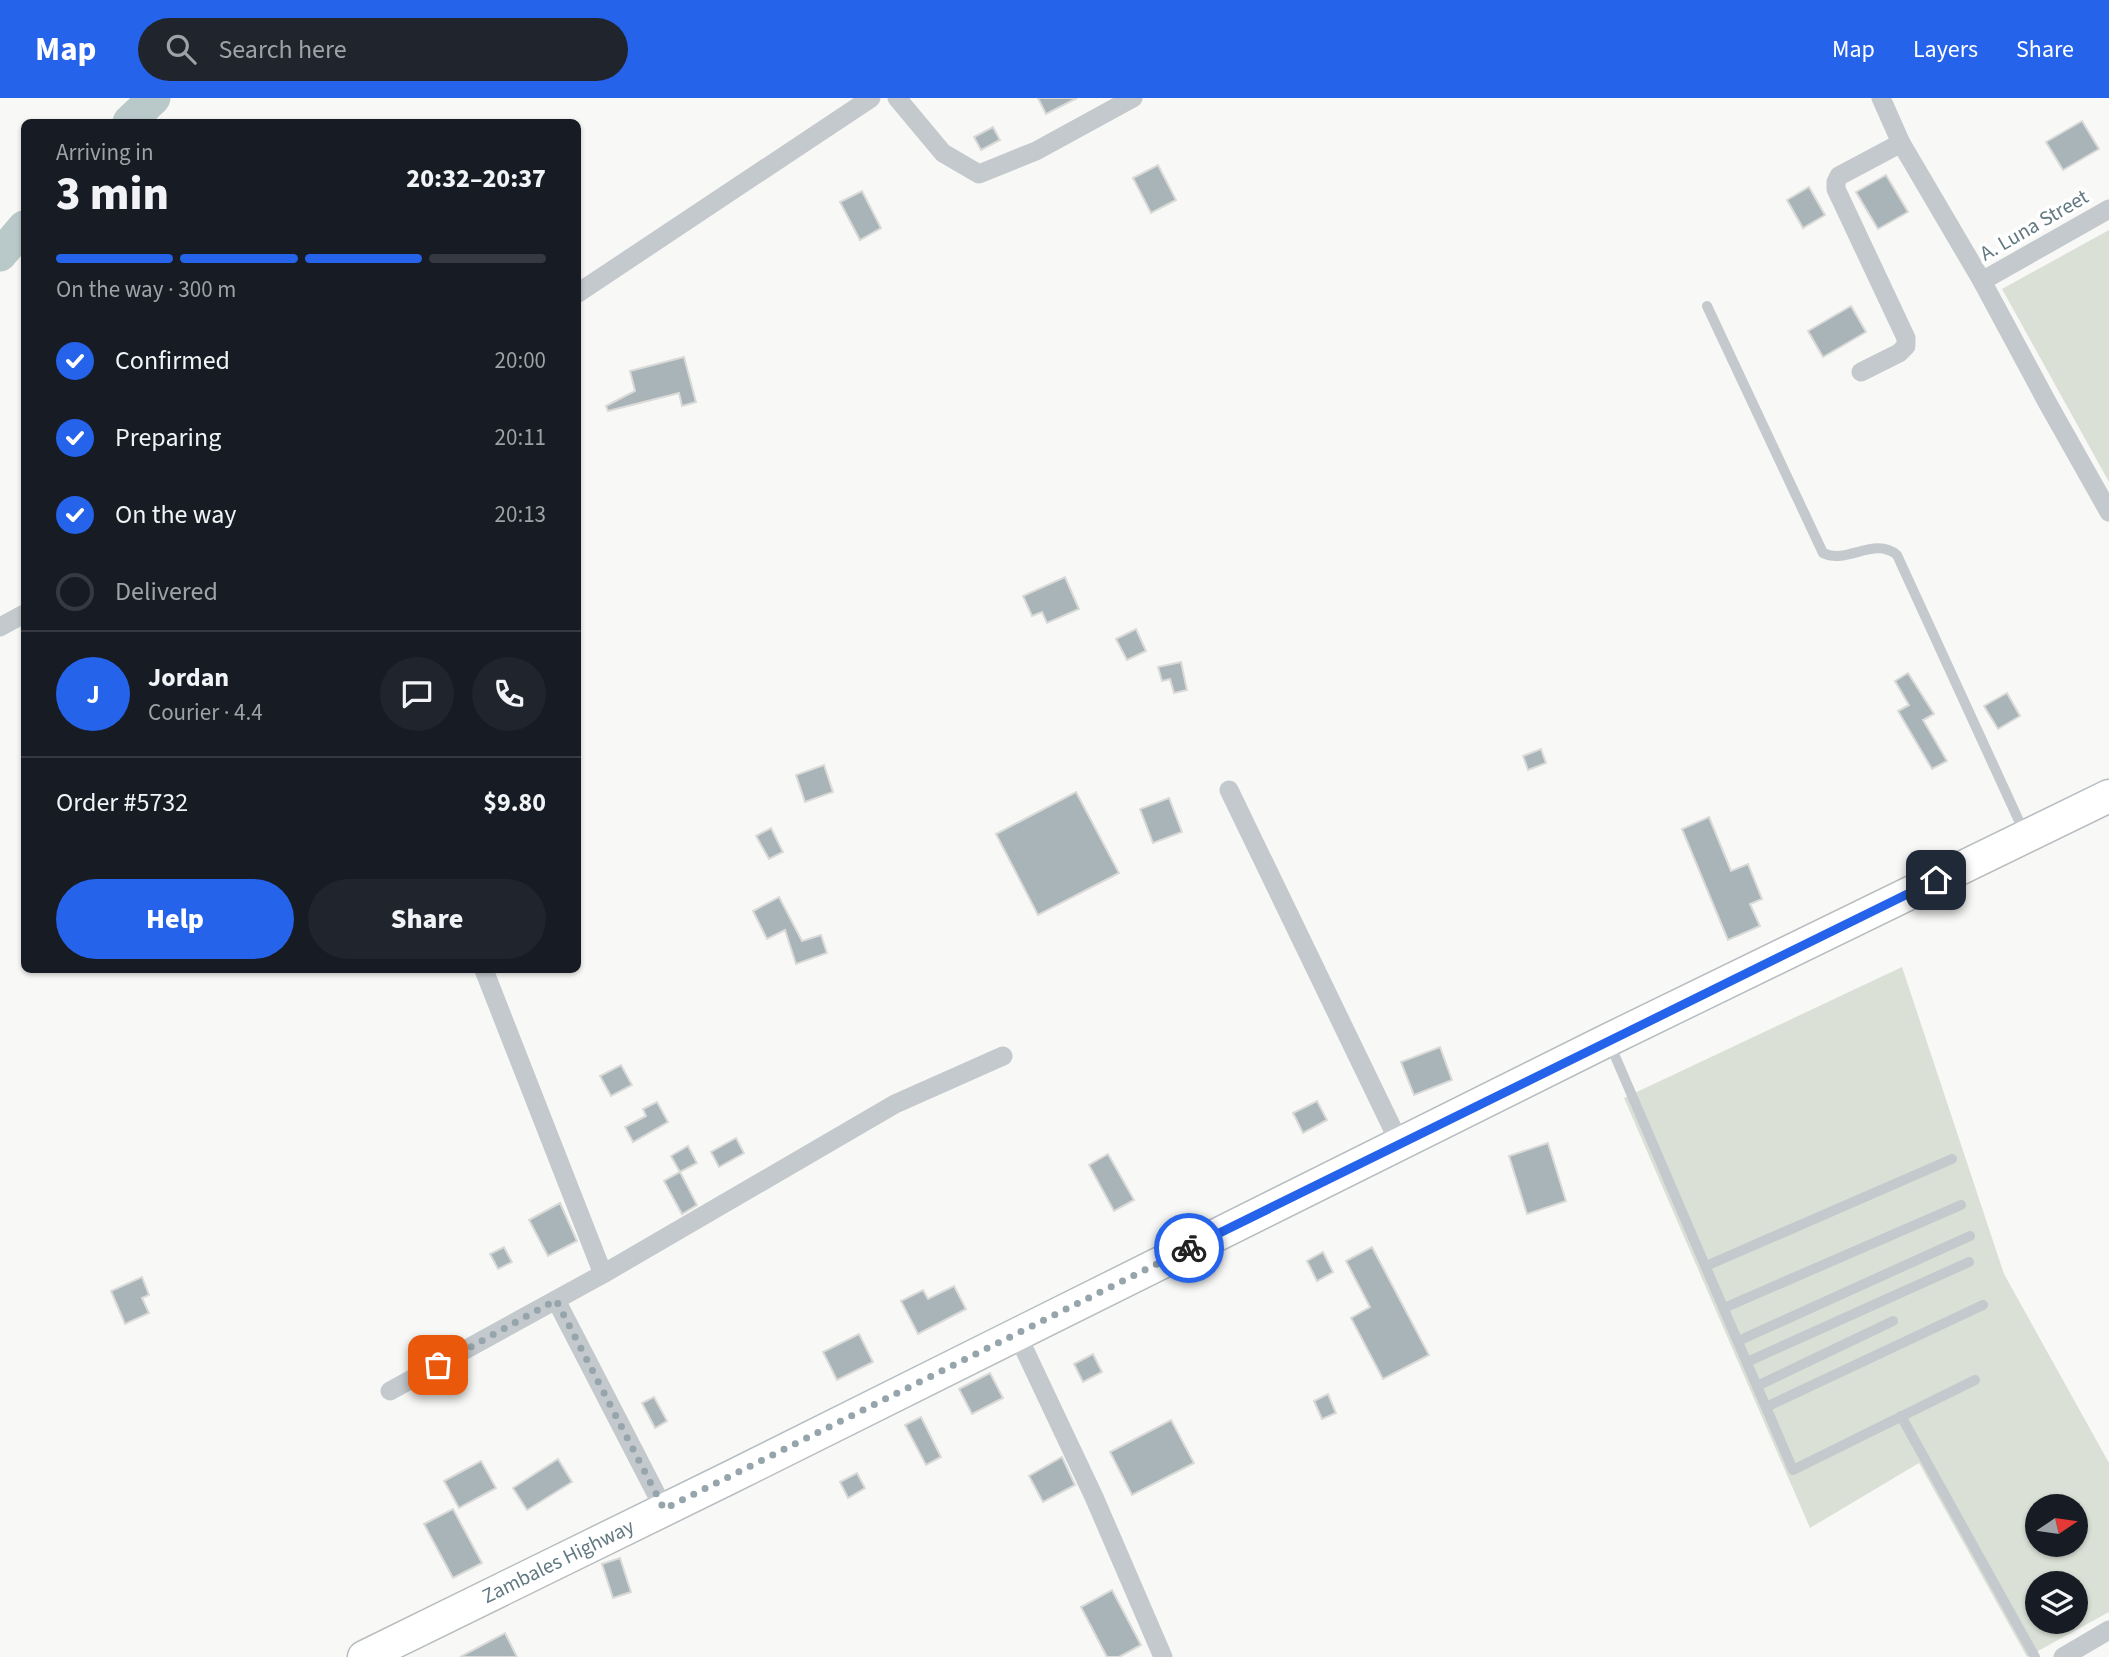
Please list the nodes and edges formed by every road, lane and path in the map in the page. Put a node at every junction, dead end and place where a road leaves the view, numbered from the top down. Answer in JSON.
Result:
{"nodes":[{"id":1,"x":871,"y":98,"type":"edge"},
{"id":2,"x":897,"y":98,"type":"edge"},
{"id":3,"x":1133,"y":98,"type":"edge"},
{"id":4,"x":1881,"y":98,"type":"edge"},
{"id":5,"x":1901,"y":144,"type":"junction"},
{"id":6,"x":2109,"y":209,"type":"edge"},
{"id":7,"x":1982,"y":281,"type":"junction"},
{"id":8,"x":581,"y":291,"type":"edge"},
{"id":9,"x":1707,"y":306,"type":"dead end"},
{"id":10,"x":1861,"y":372,"type":"dead end"},
{"id":11,"x":2109,"y":512,"type":"edge"},
{"id":12,"x":21,"y":616,"type":"edge"},
{"id":13,"x":0,"y":627,"type":"edge"},
{"id":14,"x":1229,"y":790,"type":"dead end"},
{"id":15,"x":2109,"y":796,"type":"edge"},
{"id":16,"x":2026,"y":836,"type":"junction"},
{"id":17,"x":485,"y":973,"type":"edge"},
{"id":18,"x":1608,"y":1040,"type":"junction"},
{"id":19,"x":1003,"y":1056,"type":"dead end"},
{"id":20,"x":1400,"y":1144,"type":"junction"},
{"id":21,"x":1952,"y":1159,"type":"dead end"},
{"id":22,"x":1961,"y":1205,"type":"dead end"},
{"id":23,"x":1970,"y":1236,"type":"dead end"},
{"id":24,"x":1969,"y":1262,"type":"dead end"},
{"id":25,"x":1706,"y":1266,"type":"junction"},
{"id":26,"x":603,"y":1274,"type":"junction"},
{"id":27,"x":556,"y":1300,"type":"junction"},
{"id":28,"x":1983,"y":1305,"type":"dead end"},
{"id":29,"x":1724,"y":1308,"type":"junction"},
{"id":30,"x":1893,"y":1321,"type":"dead end"},
{"id":31,"x":1017,"y":1335,"type":"junction"},
{"id":32,"x":1738,"y":1341,"type":"junction"},
{"id":33,"x":1747,"y":1362,"type":"junction"},
{"id":34,"x":1975,"y":1380,"type":"dead end"},
{"id":35,"x":1757,"y":1386,"type":"junction"},
{"id":36,"x":390,"y":1391,"type":"dead end"},
{"id":37,"x":1766,"y":1407,"type":"junction"},
{"id":38,"x":1901,"y":1416,"type":"junction"},
{"id":39,"x":664,"y":1509,"type":"junction"},
{"id":40,"x":2109,"y":1630,"type":"edge"},
{"id":41,"x":364,"y":1657,"type":"edge"},
{"id":42,"x":1163,"y":1657,"type":"edge"},
{"id":43,"x":2035,"y":1657,"type":"edge"},
{"id":44,"x":2063,"y":1657,"type":"edge"}],
"edges":[{"from":1,"to":8,"type":"street"},
{"from":2,"to":3,"type":"street"},
{"from":4,"to":5,"type":"street"},
{"from":5,"to":7,"type":"street"},
{"from":5,"to":10,"type":"street"},
{"from":6,"to":7,"type":"street","name":"A. Luna Street"},
{"from":7,"to":11,"type":"street"},
{"from":9,"to":16,"type":"lane"},
{"from":12,"to":13,"type":"street"},
{"from":14,"to":20,"type":"street"},
{"from":15,"to":16,"type":"main road","name":"Zambales Highway"},
{"from":16,"to":18,"type":"main road","name":"Zambales Highway"},
{"from":17,"to":26,"type":"street"},
{"from":18,"to":20,"type":"main road","name":"Zambales Highway"},
{"from":18,"to":25,"type":"lane"},
{"from":19,"to":26,"type":"street"},
{"from":20,"to":31,"type":"main road","name":"Zambales Highway"},
{"from":21,"to":25,"type":"lane"},
{"from":22,"to":29,"type":"lane"},
{"from":23,"to":32,"type":"lane"},
{"from":24,"to":33,"type":"lane"},
{"from":25,"to":29,"type":"lane"},
{"from":26,"to":27,"type":"street"},
{"from":27,"to":36,"type":"street"},
{"from":27,"to":39,"type":"street"},
{"from":28,"to":37,"type":"lane"},
{"from":29,"to":32,"type":"lane"},
{"from":30,"to":35,"type":"lane"},
{"from":31,"to":39,"type":"main road","name":"Zambales Highway"},
{"from":31,"to":42,"type":"street"},
{"from":32,"to":33,"type":"lane"},
{"from":33,"to":35,"type":"lane"},
{"from":34,"to":38,"type":"lane"},
{"from":35,"to":37,"type":"lane"},
{"from":37,"to":38,"type":"lane"},
{"from":38,"to":43,"type":"lane"},
{"from":39,"to":41,"type":"main road","name":"Zambales Highway"},
{"from":40,"to":44,"type":"street"}]}
